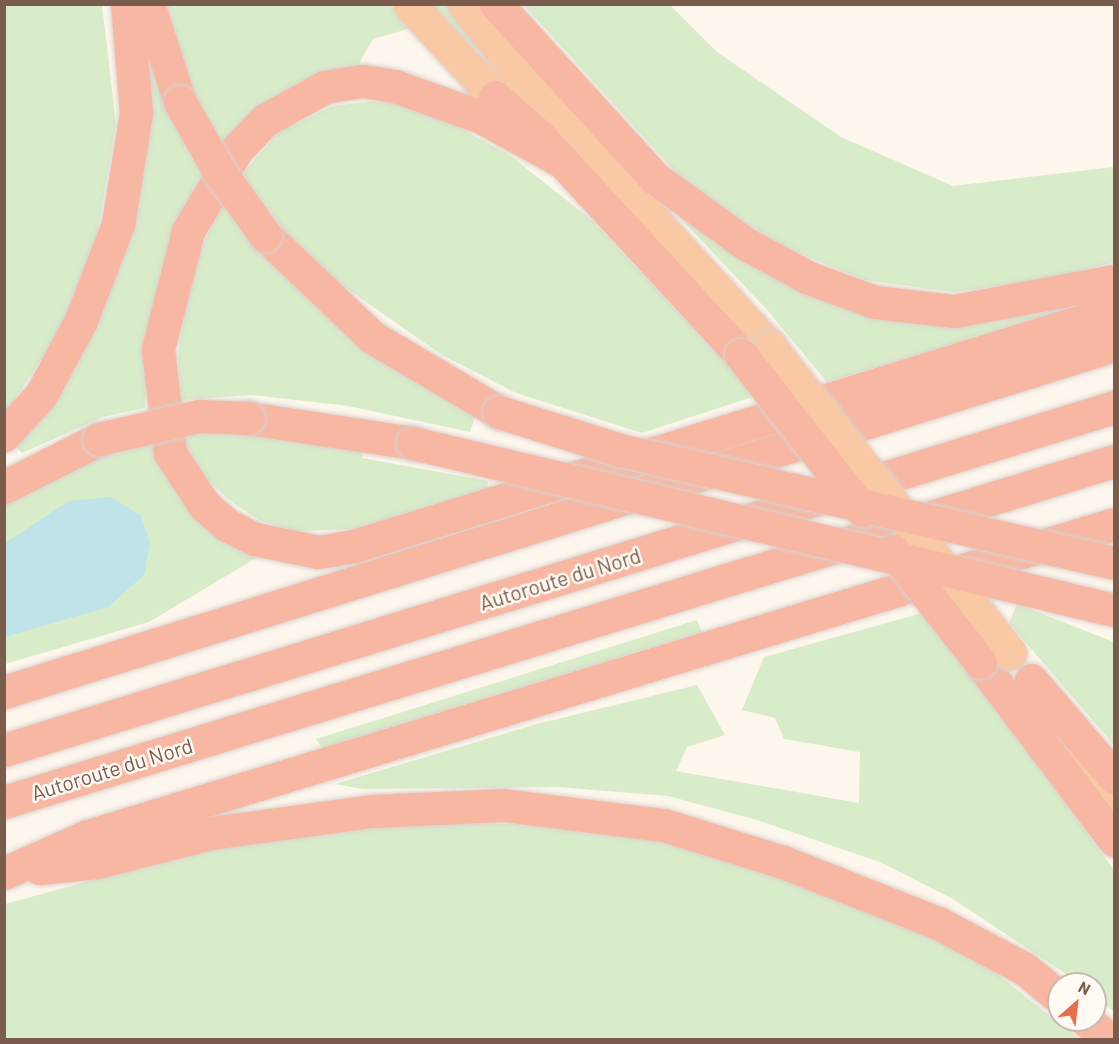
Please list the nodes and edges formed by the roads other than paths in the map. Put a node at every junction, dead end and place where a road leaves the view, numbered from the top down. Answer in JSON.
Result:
{"nodes":[{"id":1,"x":127,"y":4,"type":"edge"},
{"id":2,"x":148,"y":4,"type":"edge"},
{"id":3,"x":409,"y":4,"type":"edge"},
{"id":4,"x":464,"y":4,"type":"edge"},
{"id":5,"x":496,"y":4,"type":"edge"},
{"id":6,"x":558,"y":159,"type":"junction"},
{"id":7,"x":1114,"y":281,"type":"edge"},
{"id":8,"x":1114,"y":311,"type":"edge"},
{"id":9,"x":1114,"y":345,"type":"edge"},
{"id":10,"x":756,"y":351,"type":"junction"},
{"id":11,"x":1114,"y":407,"type":"edge"},
{"id":12,"x":4,"y":435,"type":"edge"},
{"id":13,"x":1114,"y":461,"type":"edge"},
{"id":14,"x":4,"y":487,"type":"edge"},
{"id":15,"x":1106,"y":528,"type":"edge"},
{"id":16,"x":1114,"y":563,"type":"edge"},
{"id":17,"x":1114,"y":610,"type":"edge"},
{"id":18,"x":995,"y":657,"type":"junction"},
{"id":19,"x":1031,"y":680,"type":"junction"},
{"id":20,"x":4,"y":692,"type":"edge"},
{"id":21,"x":4,"y":750,"type":"edge"},
{"id":22,"x":1114,"y":777,"type":"edge"},
{"id":23,"x":1114,"y":795,"type":"edge"},
{"id":24,"x":4,"y":802,"type":"edge"},
{"id":25,"x":1114,"y":840,"type":"edge"},
{"id":26,"x":9,"y":872,"type":"edge"},
{"id":27,"x":1047,"y":988,"type":"edge"}],
"edges":[{"from":1,"to":12,"type":"highway"},
{"from":2,"to":16,"type":"highway","bridge":true},
{"from":3,"to":6,"type":"highway"},
{"from":4,"to":10,"type":"highway"},
{"from":5,"to":7,"type":"highway"},
{"from":6,"to":8,"type":"highway"},
{"from":6,"to":10,"type":"highway"},
{"from":9,"to":20,"type":"highway"},
{"from":10,"to":18,"type":"highway","bridge":true},
{"from":11,"to":21,"type":"highway","name":"Autoroute du Nord"},
{"from":13,"to":24,"type":"highway","name":"Autoroute du Nord"},
{"from":14,"to":17,"type":"highway","bridge":true},
{"from":15,"to":26,"type":"highway"},
{"from":18,"to":19,"type":"highway"},
{"from":18,"to":25,"type":"highway"},
{"from":19,"to":22,"type":"highway"},
{"from":19,"to":23,"type":"highway"},
{"from":26,"to":27,"type":"highway"}]}
